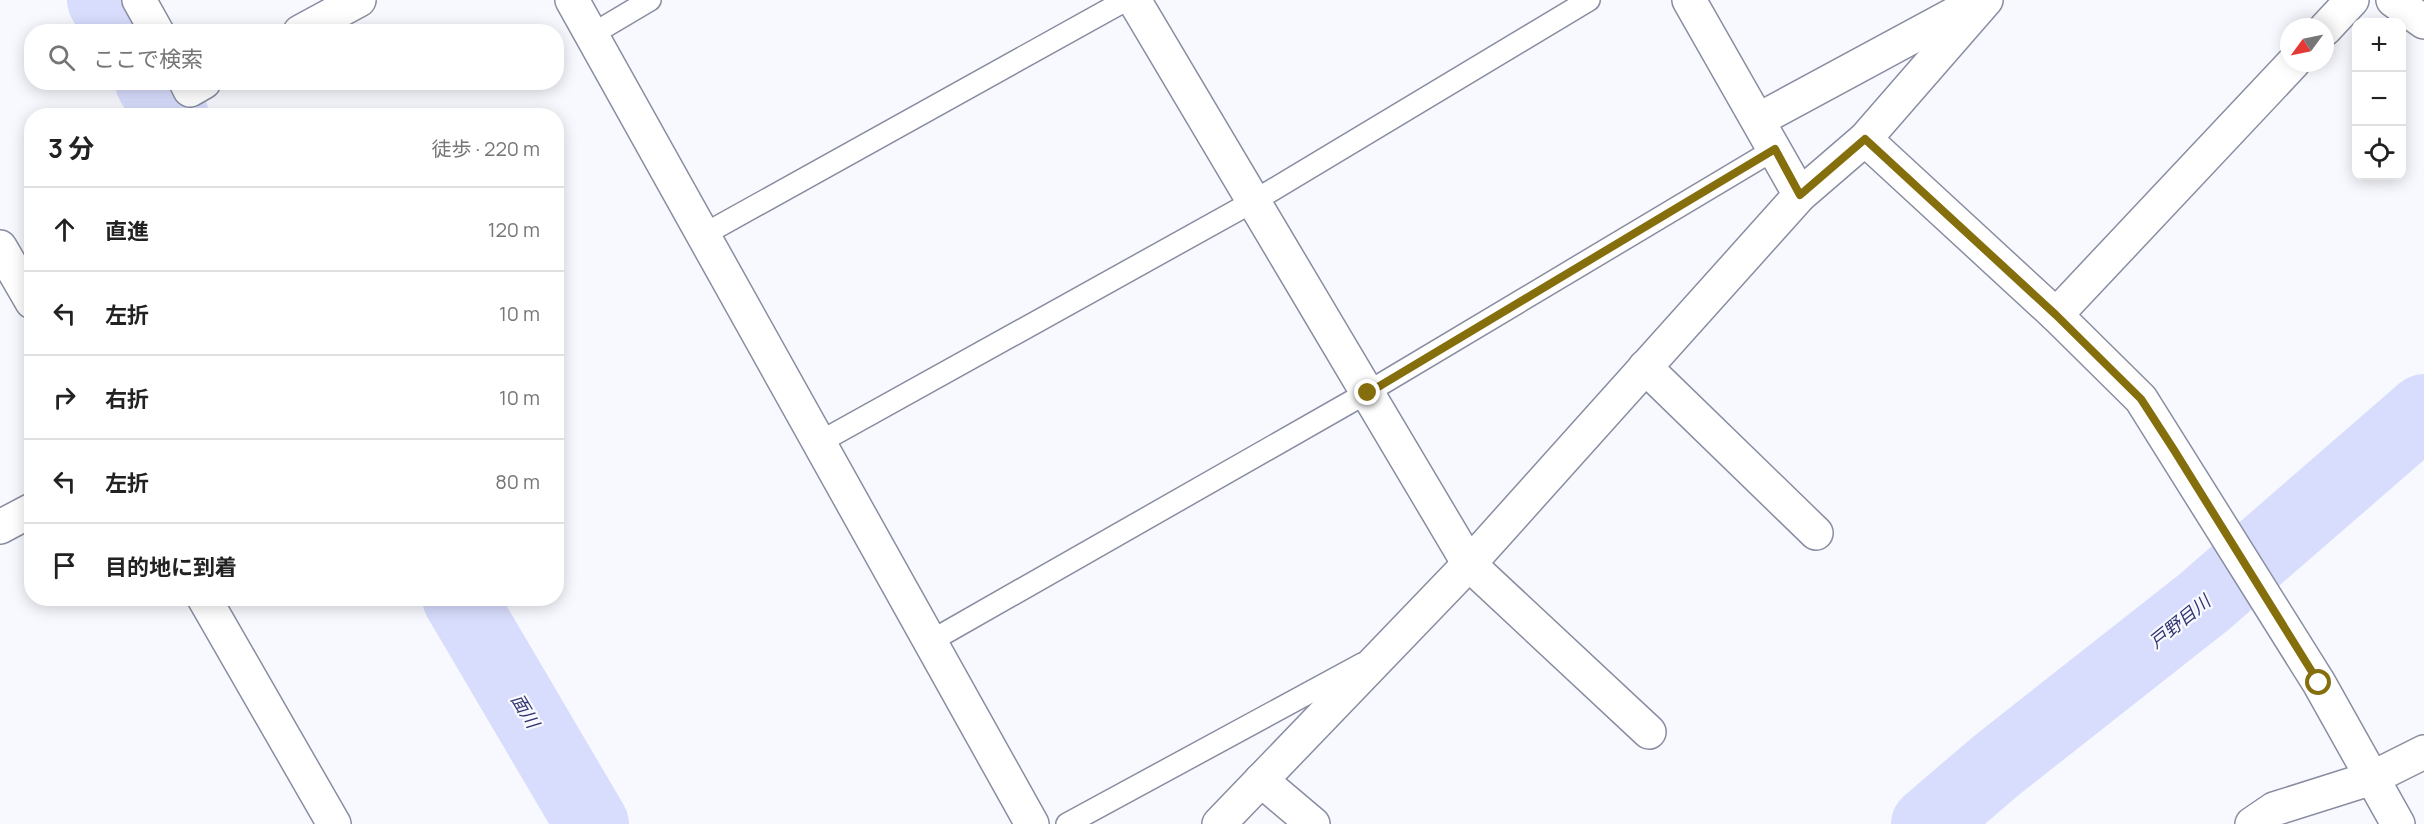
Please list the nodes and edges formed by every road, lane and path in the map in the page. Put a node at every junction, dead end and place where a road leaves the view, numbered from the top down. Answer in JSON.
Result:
{"nodes":[{"id":1,"x":139,"y":0,"type":"edge"},
{"id":2,"x":572,"y":0,"type":"edge"},
{"id":3,"x":650,"y":0,"type":"edge"},
{"id":4,"x":1126,"y":0,"type":"edge"},
{"id":5,"x":1134,"y":0,"type":"edge"},
{"id":6,"x":1588,"y":0,"type":"edge"},
{"id":7,"x":1689,"y":0,"type":"edge"},
{"id":8,"x":1984,"y":0,"type":"edge"},
{"id":9,"x":2352,"y":0,"type":"edge"},
{"id":10,"x":2393,"y":0,"type":"edge"},
{"id":11,"x":347,"y":3,"type":"edge"},
{"id":12,"x":2334,"y":19,"type":"edge"},
{"id":13,"x":2424,"y":22,"type":"edge"},
{"id":14,"x":152,"y":24,"type":"edge"},
{"id":15,"x":313,"y":24,"type":"edge"},
{"id":16,"x":591,"y":35,"type":"junction"},
{"id":17,"x":2285,"y":72,"type":"edge"},
{"id":18,"x":1758,"y":120,"type":"junction"},
{"id":19,"x":1865,"y":139,"type":"junction"},
{"id":20,"x":1775,"y":149,"type":"junction"},
{"id":21,"x":1800,"y":195,"type":"junction"},
{"id":22,"x":1254,"y":201,"type":"junction"},
{"id":23,"x":703,"y":235,"type":"junction"},
{"id":24,"x":0,"y":247,"type":"edge"},
{"id":25,"x":24,"y":288,"type":"edge"},
{"id":26,"x":2056,"y":315,"type":"junction"},
{"id":27,"x":1645,"y":368,"type":"junction"},
{"id":28,"x":1368,"y":393,"type":"junction"},
{"id":29,"x":819,"y":442,"type":"junction"},
{"id":30,"x":24,"y":514,"type":"edge"},
{"id":31,"x":0,"y":527,"type":"edge"},
{"id":32,"x":1816,"y":533,"type":"dead end"},
{"id":33,"x":1469,"y":564,"type":"junction"},
{"id":34,"x":209,"y":606,"type":"edge"},
{"id":35,"x":931,"y":641,"type":"junction"},
{"id":36,"x":1385,"y":651,"type":"junction"},
{"id":37,"x":1649,"y":732,"type":"dead end"},
{"id":38,"x":2424,"y":752,"type":"edge"},
{"id":39,"x":2372,"y":778,"type":"junction"},
{"id":40,"x":1262,"y":780,"type":"junction"},
{"id":41,"x":334,"y":824,"type":"edge"},
{"id":42,"x":1032,"y":824,"type":"edge"},
{"id":43,"x":1068,"y":824,"type":"edge"},
{"id":44,"x":1219,"y":824,"type":"edge"},
{"id":45,"x":1313,"y":824,"type":"edge"},
{"id":46,"x":2252,"y":824,"type":"edge"},
{"id":47,"x":2398,"y":824,"type":"edge"}],
"edges":[{"from":1,"to":14,"type":"street"},
{"from":2,"to":16,"type":"street"},
{"from":3,"to":16,"type":"lane"},
{"from":4,"to":23,"type":"lane"},
{"from":5,"to":22,"type":"street"},
{"from":6,"to":22,"type":"lane"},
{"from":7,"to":18,"type":"street"},
{"from":8,"to":18,"type":"street"},
{"from":8,"to":19,"type":"street"},
{"from":9,"to":12,"type":"street"},
{"from":10,"to":13,"type":"street"},
{"from":11,"to":15,"type":"street"},
{"from":16,"to":23,"type":"street"},
{"from":17,"to":26,"type":"street"},
{"from":18,"to":20,"type":"street"},
{"from":19,"to":21,"type":"street"},
{"from":19,"to":26,"type":"street"},
{"from":20,"to":21,"type":"street"},
{"from":20,"to":28,"type":"lane"},
{"from":21,"to":27,"type":"street"},
{"from":22,"to":28,"type":"street"},
{"from":22,"to":29,"type":"lane"},
{"from":23,"to":29,"type":"street"},
{"from":24,"to":25,"type":"street"},
{"from":26,"to":39,"type":"street"},
{"from":27,"to":32,"type":"street"},
{"from":27,"to":33,"type":"street"},
{"from":28,"to":33,"type":"street"},
{"from":28,"to":35,"type":"lane"},
{"from":29,"to":35,"type":"street"},
{"from":30,"to":31,"type":"street"},
{"from":33,"to":36,"type":"street"},
{"from":33,"to":37,"type":"street"},
{"from":34,"to":41,"type":"street"},
{"from":35,"to":42,"type":"street"},
{"from":36,"to":40,"type":"street"},
{"from":36,"to":43,"type":"lane"},
{"from":38,"to":39,"type":"street"},
{"from":39,"to":46,"type":"street"},
{"from":39,"to":47,"type":"street"},
{"from":40,"to":44,"type":"street"},
{"from":40,"to":45,"type":"street"}]}
